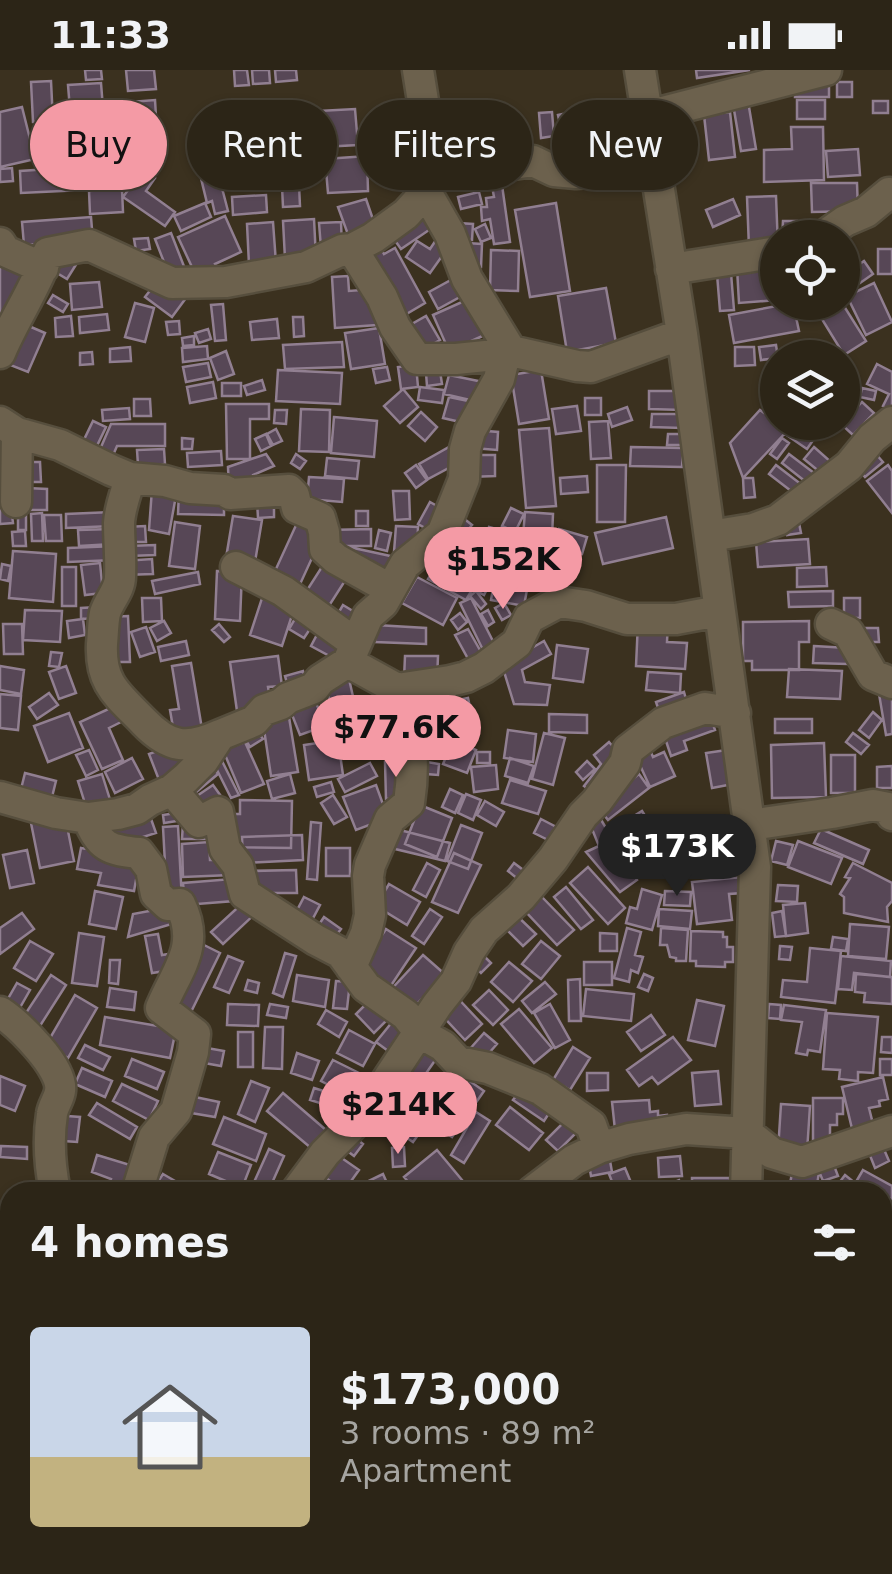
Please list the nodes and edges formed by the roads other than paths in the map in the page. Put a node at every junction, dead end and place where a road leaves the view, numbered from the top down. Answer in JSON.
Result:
{"nodes":[{"id":1,"x":418,"y":70,"type":"edge"},
{"id":2,"x":640,"y":70,"type":"edge"},
{"id":3,"x":826,"y":70,"type":"edge"},
{"id":4,"x":421,"y":100,"type":"edge"},
{"id":5,"x":645,"y":100,"type":"edge"},
{"id":6,"x":698,"y":103,"type":"edge"},
{"id":7,"x":425,"y":190,"type":"edge"},
{"id":8,"x":432,"y":190,"type":"edge"},
{"id":9,"x":659,"y":190,"type":"edge"},
{"id":10,"x":889,"y":193,"type":"dead end"},
{"id":11,"x":847,"y":220,"type":"edge"},
{"id":12,"x":0,"y":243,"type":"edge"},
{"id":13,"x":352,"y":249,"type":"junction"},
{"id":14,"x":760,"y":255,"type":"edge"},
{"id":15,"x":43,"y":268,"type":"junction"},
{"id":16,"x":672,"y":269,"type":"junction"},
{"id":17,"x":682,"y":334,"type":"junction"},
{"id":18,"x":508,"y":352,"type":"junction"},
{"id":19,"x":0,"y":353,"type":"edge"},
{"id":20,"x":892,"y":422,"type":"edge"},
{"id":21,"x":8,"y":427,"type":"edge"},
{"id":22,"x":130,"y":478,"type":"junction"},
{"id":23,"x":16,"y":502,"type":"dead end"},
{"id":24,"x":710,"y":536,"type":"junction"},
{"id":25,"x":236,"y":567,"type":"dead end"},
{"id":26,"x":390,"y":589,"type":"junction"},
{"id":27,"x":719,"y":611,"type":"junction"},
{"id":28,"x":830,"y":624,"type":"dead end"},
{"id":29,"x":352,"y":653,"type":"junction"},
{"id":30,"x":892,"y":684,"type":"edge"},
{"id":31,"x":398,"y":689,"type":"junction"},
{"id":32,"x":735,"y":713,"type":"junction"},
{"id":33,"x":220,"y":735,"type":"junction"},
{"id":34,"x":172,"y":790,"type":"junction"},
{"id":35,"x":0,"y":797,"type":"edge"},
{"id":36,"x":891,"y":810,"type":"edge"},
{"id":37,"x":88,"y":818,"type":"junction"},
{"id":38,"x":750,"y":826,"type":"junction"},
{"id":39,"x":352,"y":967,"type":"junction"},
{"id":40,"x":0,"y":1012,"type":"edge"},
{"id":41,"x":420,"y":1032,"type":"junction"},
{"id":42,"x":892,"y":1131,"type":"edge"},
{"id":43,"x":746,"y":1132,"type":"junction"},
{"id":44,"x":598,"y":1148,"type":"junction"},
{"id":45,"x":54,"y":1182,"type":"edge"},
{"id":46,"x":140,"y":1182,"type":"edge"},
{"id":47,"x":304,"y":1182,"type":"edge"},
{"id":48,"x":545,"y":1182,"type":"edge"},
{"id":49,"x":746,"y":1182,"type":"edge"}],
"edges":[{"from":1,"to":4,"type":"street"},
{"from":2,"to":5,"type":"street"},
{"from":3,"to":6,"type":"street"},
{"from":7,"to":13,"type":"street"},
{"from":8,"to":18,"type":"street"},
{"from":9,"to":16,"type":"street"},
{"from":10,"to":11,"type":"street"},
{"from":12,"to":15,"type":"street"},
{"from":13,"to":15,"type":"street"},
{"from":13,"to":18,"type":"street"},
{"from":14,"to":16,"type":"street"},
{"from":15,"to":19,"type":"street"},
{"from":16,"to":17,"type":"street"},
{"from":17,"to":18,"type":"street"},
{"from":17,"to":24,"type":"street"},
{"from":18,"to":26,"type":"street"},
{"from":20,"to":24,"type":"street"},
{"from":21,"to":22,"type":"street"},
{"from":21,"to":23,"type":"street"},
{"from":22,"to":26,"type":"street"},
{"from":22,"to":33,"type":"street"},
{"from":24,"to":27,"type":"street"},
{"from":25,"to":29,"type":"street"},
{"from":26,"to":29,"type":"street"},
{"from":27,"to":31,"type":"street"},
{"from":27,"to":32,"type":"street"},
{"from":28,"to":30,"type":"street"},
{"from":29,"to":31,"type":"street"},
{"from":29,"to":33,"type":"street"},
{"from":31,"to":39,"type":"street"},
{"from":32,"to":38,"type":"street"},
{"from":32,"to":41,"type":"street"},
{"from":33,"to":34,"type":"street"},
{"from":34,"to":37,"type":"street"},
{"from":34,"to":39,"type":"street"},
{"from":35,"to":37,"type":"street"},
{"from":36,"to":38,"type":"street"},
{"from":37,"to":46,"type":"street"},
{"from":38,"to":43,"type":"street"},
{"from":39,"to":41,"type":"street"},
{"from":40,"to":45,"type":"street"},
{"from":41,"to":44,"type":"street"},
{"from":41,"to":47,"type":"street"},
{"from":42,"to":43,"type":"street"},
{"from":43,"to":44,"type":"street"},
{"from":43,"to":49,"type":"street"},
{"from":44,"to":48,"type":"street"}]}
